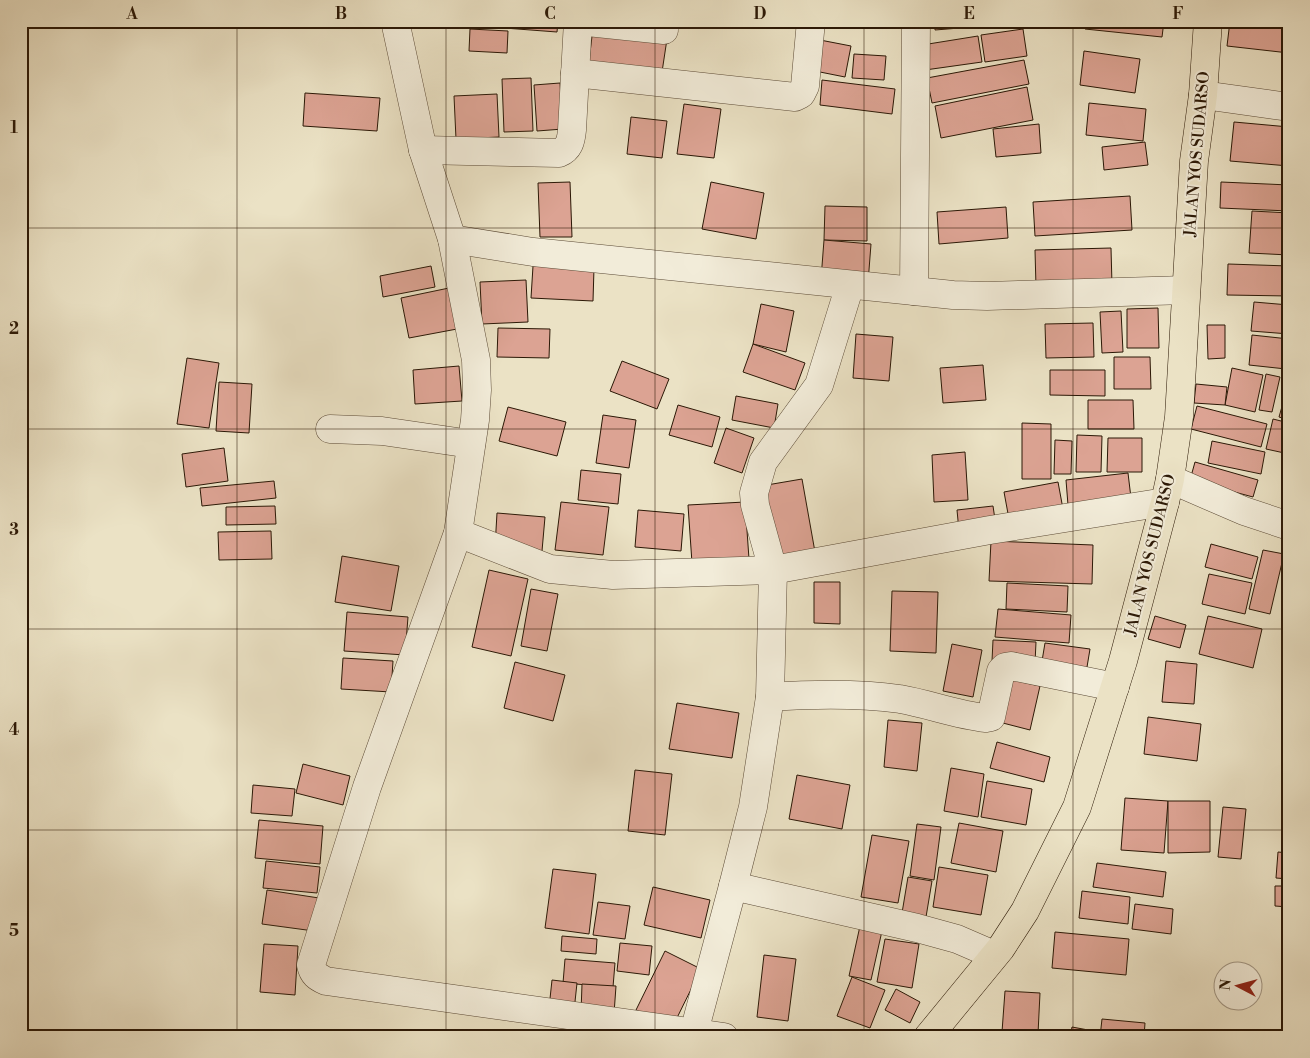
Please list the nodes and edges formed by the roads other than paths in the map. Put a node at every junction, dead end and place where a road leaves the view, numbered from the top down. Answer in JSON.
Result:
{"nodes":[{"id":1,"x":395,"y":21,"type":"edge"},
{"id":2,"x":578,"y":21,"type":"edge"},
{"id":3,"x":811,"y":21,"type":"edge"},
{"id":4,"x":916,"y":21,"type":"edge"},
{"id":5,"x":1208,"y":21,"type":"edge"},
{"id":6,"x":664,"y":30,"type":"dead end"},
{"id":7,"x":575,"y":73,"type":"junction"},
{"id":8,"x":1203,"y":95,"type":"junction"},
{"id":9,"x":1289,"y":108,"type":"edge"},
{"id":10,"x":423,"y":150,"type":"junction"},
{"id":11,"x":452,"y":239,"type":"junction"},
{"id":12,"x":850,"y":285,"type":"junction"},
{"id":13,"x":1186,"y":290,"type":"junction"},
{"id":14,"x":914,"y":291,"type":"junction"},
{"id":15,"x":330,"y":429,"type":"dead end"},
{"id":16,"x":472,"y":444,"type":"junction"},
{"id":17,"x":1168,"y":490,"type":"junction"},
{"id":18,"x":1289,"y":526,"type":"edge"},
{"id":19,"x":458,"y":534,"type":"junction"},
{"id":20,"x":773,"y":570,"type":"junction"},
{"id":21,"x":1115,"y":687,"type":"junction"},
{"id":22,"x":770,"y":697,"type":"junction"},
{"id":23,"x":733,"y":886,"type":"junction"},
{"id":24,"x":994,"y":955,"type":"junction"},
{"id":25,"x":694,"y":1032,"type":"junction"},
{"id":26,"x":724,"y":1037,"type":"edge"},
{"id":27,"x":928,"y":1037,"type":"edge"}],
"edges":[{"from":1,"to":10,"type":"street"},
{"from":2,"to":6,"type":"street"},
{"from":2,"to":7,"type":"street"},
{"from":3,"to":7,"type":"street"},
{"from":4,"to":14,"type":"street"},
{"from":5,"to":8,"type":"main road","name":"JALAN YOS SUDARSO"},
{"from":7,"to":10,"type":"street"},
{"from":8,"to":9,"type":"street"},
{"from":8,"to":13,"type":"main road","name":"JALAN YOS SUDARSO"},
{"from":10,"to":11,"type":"street"},
{"from":11,"to":12,"type":"street"},
{"from":11,"to":16,"type":"street"},
{"from":12,"to":14,"type":"street"},
{"from":12,"to":20,"type":"street"},
{"from":13,"to":14,"type":"street"},
{"from":13,"to":17,"type":"main road","name":"JALAN YOS SUDARSO"},
{"from":15,"to":16,"type":"street"},
{"from":16,"to":19,"type":"street"},
{"from":17,"to":18,"type":"street"},
{"from":17,"to":20,"type":"street"},
{"from":17,"to":21,"type":"main road","name":"JALAN YOS SUDARSO"},
{"from":19,"to":20,"type":"street"},
{"from":19,"to":25,"type":"street"},
{"from":20,"to":22,"type":"street"},
{"from":21,"to":22,"type":"street"},
{"from":21,"to":24,"type":"main road","name":"JALAN YOS SUDARSO"},
{"from":22,"to":23,"type":"street"},
{"from":23,"to":24,"type":"street"},
{"from":23,"to":25,"type":"street"},
{"from":24,"to":27,"type":"main road","name":"JALAN YOS SUDARSO"},
{"from":25,"to":26,"type":"street"}]}
